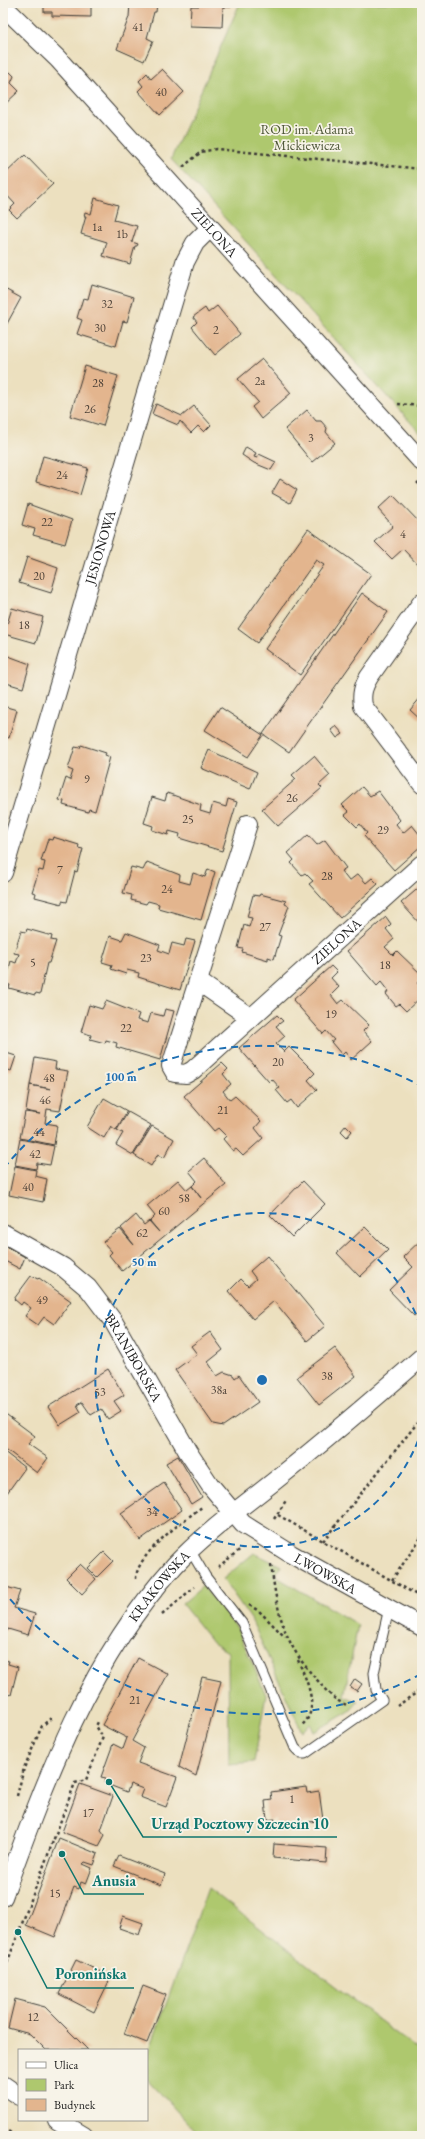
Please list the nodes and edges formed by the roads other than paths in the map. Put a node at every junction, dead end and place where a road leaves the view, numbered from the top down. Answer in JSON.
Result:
{"nodes":[{"id":1,"x":3,"y":6,"type":"edge"},
{"id":2,"x":210,"y":228,"type":"junction"},
{"id":3,"x":422,"y":462,"type":"edge"},
{"id":4,"x":422,"y":602,"type":"edge"},
{"id":5,"x":422,"y":784,"type":"edge"},
{"id":6,"x":248,"y":824,"type":"dead end"},
{"id":7,"x":422,"y":864,"type":"edge"},
{"id":8,"x":3,"y":873,"type":"edge"},
{"id":9,"x":199,"y":982,"type":"junction"},
{"id":10,"x":251,"y":1018,"type":"junction"},
{"id":11,"x":3,"y":1233,"type":"edge"},
{"id":12,"x":422,"y":1357,"type":"edge"},
{"id":13,"x":234,"y":1513,"type":"junction"},
{"id":14,"x":190,"y":1550,"type":"junction"},
{"id":15,"x":389,"y":1608,"type":"junction"},
{"id":16,"x":422,"y":1627,"type":"edge"},
{"id":17,"x":3,"y":1897,"type":"edge"},
{"id":18,"x":3,"y":2085,"type":"edge"},
{"id":19,"x":18,"y":2095,"type":"edge"},
{"id":20,"x":60,"y":2121,"type":"edge"},
{"id":21,"x":84,"y":2136,"type":"edge"}],
"edges":[{"from":1,"to":2,"type":"street","name":"ZIELONA"},
{"from":2,"to":3,"type":"street","name":"ZIELONA"},
{"from":2,"to":8,"type":"street","name":"JESIONOWA"},
{"from":4,"to":5,"type":"street"},
{"from":6,"to":9,"type":"street","name":"ZIELONA"},
{"from":7,"to":10,"type":"street","name":"ZIELONA"},
{"from":9,"to":10,"type":"street"},
{"from":9,"to":10,"type":"street","name":"ZIELONA"},
{"from":11,"to":13,"type":"street","name":"BRANIBORSKA"},
{"from":12,"to":13,"type":"street","name":"KRAKOWSKA"},
{"from":13,"to":14,"type":"street","name":"KRAKOWSKA"},
{"from":13,"to":15,"type":"street","name":"LWOWSKA"},
{"from":14,"to":15,"type":"lane"},
{"from":14,"to":17,"type":"street","name":"KRAKOWSKA"},
{"from":15,"to":16,"type":"street","name":"LWOWSKA"},
{"from":18,"to":19,"type":"street"},
{"from":20,"to":21,"type":"street"}]}
